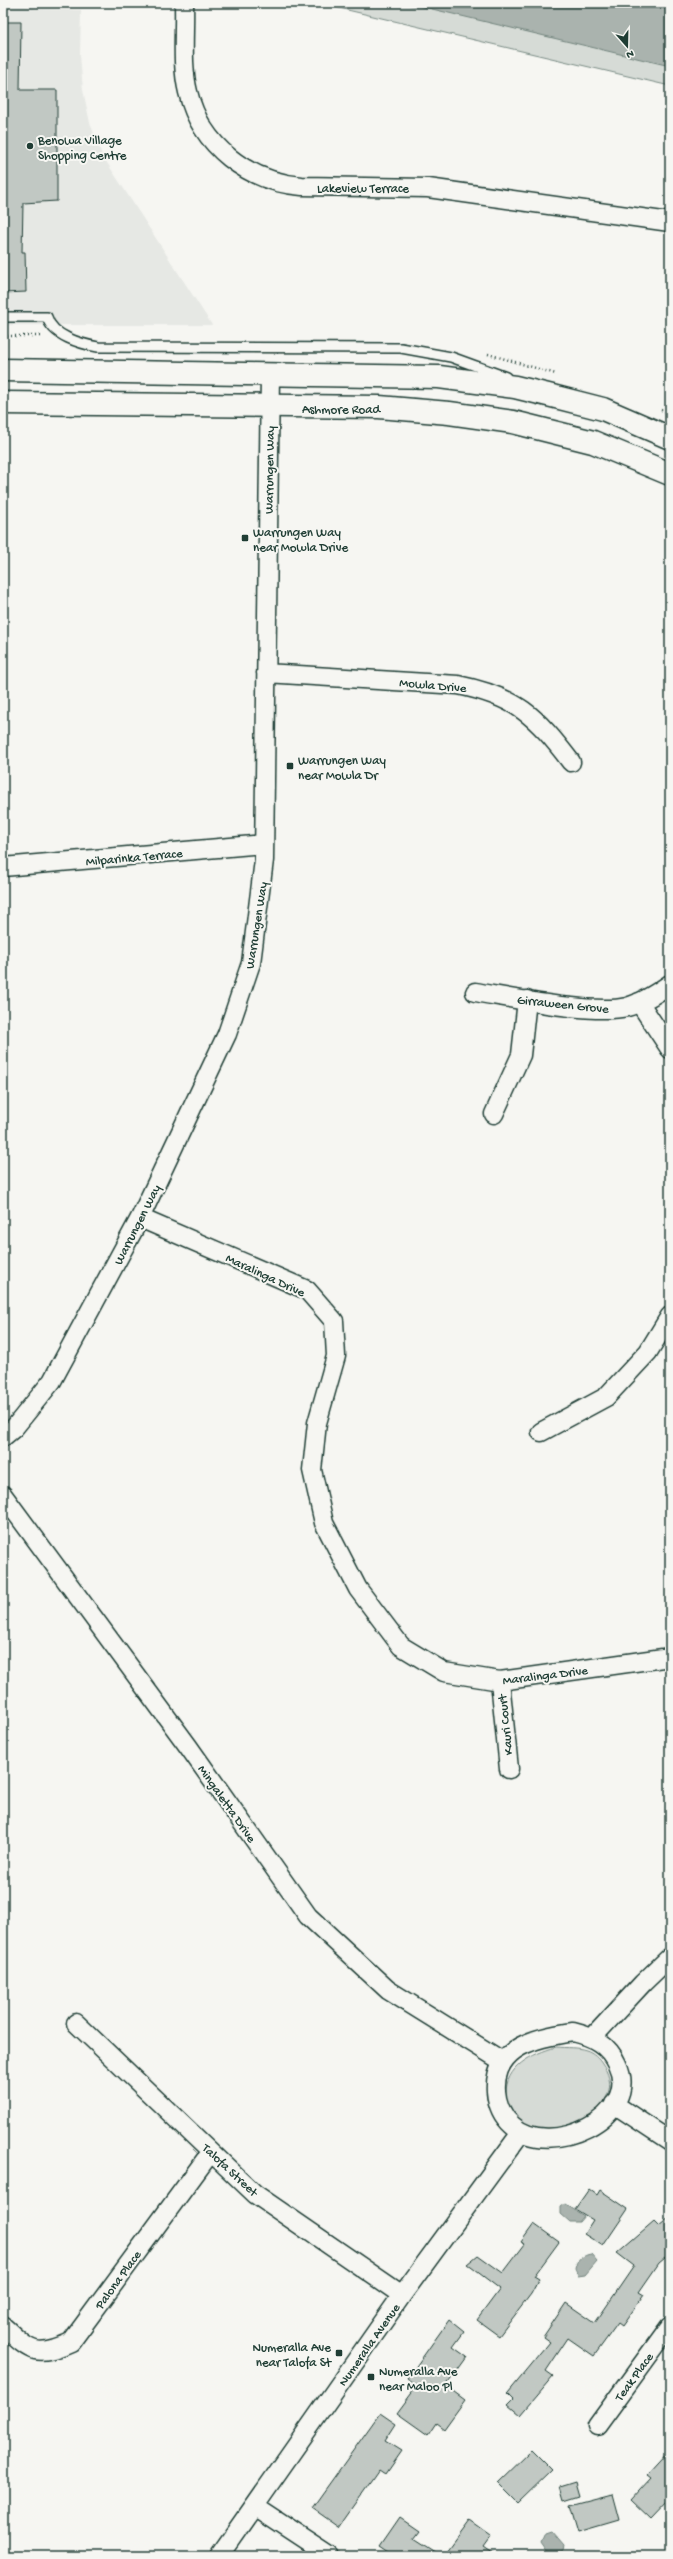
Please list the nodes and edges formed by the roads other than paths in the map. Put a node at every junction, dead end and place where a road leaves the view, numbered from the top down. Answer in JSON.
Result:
{"nodes":[{"id":1,"x":184,"y":3,"type":"edge"},
{"id":2,"x":670,"y":222,"type":"edge"},
{"id":3,"x":3,"y":317,"type":"edge"},
{"id":4,"x":3,"y":370,"type":"edge"},
{"id":5,"x":270,"y":374,"type":"junction"},
{"id":6,"x":548,"y":395,"type":"junction"},
{"id":7,"x":3,"y":403,"type":"edge"},
{"id":8,"x":269,"y":407,"type":"junction"},
{"id":9,"x":670,"y":438,"type":"edge"},
{"id":10,"x":670,"y":474,"type":"edge"},
{"id":11,"x":266,"y":673,"type":"junction"},
{"id":12,"x":571,"y":762,"type":"dead end"},
{"id":13,"x":264,"y":844,"type":"junction"},
{"id":14,"x":3,"y":867,"type":"edge"},
{"id":15,"x":670,"y":984,"type":"edge"},
{"id":16,"x":475,"y":992,"type":"dead end"},
{"id":17,"x":527,"y":1000,"type":"junction"},
{"id":18,"x":639,"y":1002,"type":"junction"},
{"id":19,"x":670,"y":1050,"type":"edge"},
{"id":20,"x":494,"y":1114,"type":"dead end"},
{"id":21,"x":140,"y":1218,"type":"junction"},
{"id":22,"x":670,"y":1316,"type":"edge"},
{"id":23,"x":541,"y":1432,"type":"dead end"},
{"id":24,"x":3,"y":1437,"type":"edge"},
{"id":25,"x":3,"y":1495,"type":"edge"},
{"id":26,"x":670,"y":1657,"type":"edge"},
{"id":27,"x":500,"y":1681,"type":"junction"},
{"id":28,"x":509,"y":1769,"type":"dead end"},
{"id":29,"x":670,"y":1957,"type":"edge"},
{"id":30,"x":76,"y":2023,"type":"dead end"},
{"id":31,"x":593,"y":2037,"type":"junction"},
{"id":32,"x":502,"y":2061,"type":"junction"},
{"id":33,"x":614,"y":2104,"type":"junction"},
{"id":34,"x":520,"y":2134,"type":"junction"},
{"id":35,"x":670,"y":2141,"type":"edge"},
{"id":36,"x":211,"y":2152,"type":"junction"},
{"id":37,"x":402,"y":2295,"type":"junction"},
{"id":38,"x":3,"y":2326,"type":"edge"},
{"id":39,"x":670,"y":2326,"type":"edge"},
{"id":40,"x":597,"y":2426,"type":"dead end"},
{"id":41,"x":254,"y":2506,"type":"junction"},
{"id":42,"x":219,"y":2556,"type":"edge"},
{"id":43,"x":330,"y":2556,"type":"edge"}],
"edges":[{"from":1,"to":2,"type":"street","name":"Lakeview Terrace"},
{"from":3,"to":6,"type":"lane"},
{"from":4,"to":5,"type":"main road"},
{"from":5,"to":6,"type":"main road"},
{"from":5,"to":8,"type":"street","name":"Warrungen Way"},
{"from":6,"to":9,"type":"main road"},
{"from":7,"to":8,"type":"main road","name":"Ashmore Road"},
{"from":8,"to":10,"type":"main road","name":"Ashmore Road"},
{"from":8,"to":11,"type":"street","name":"Warrungen Way"},
{"from":11,"to":12,"type":"street","name":"Mowla Drive"},
{"from":11,"to":13,"type":"street","name":"Warrungen Way"},
{"from":13,"to":14,"type":"street","name":"Milparinka Terrace"},
{"from":13,"to":21,"type":"street","name":"Warrungen Way"},
{"from":15,"to":18,"type":"street","name":"Girraween Grove"},
{"from":16,"to":17,"type":"street","name":"Girraween Grove"},
{"from":17,"to":18,"type":"street","name":"Girraween Grove"},
{"from":17,"to":20,"type":"street"},
{"from":18,"to":19,"type":"street"},
{"from":21,"to":24,"type":"street","name":"Warrungen Way"},
{"from":21,"to":27,"type":"street","name":"Maralinga Drive"},
{"from":22,"to":23,"type":"street"},
{"from":25,"to":32,"type":"street","name":"Mingaletta Drive"},
{"from":26,"to":27,"type":"street","name":"Maralinga Drive"},
{"from":27,"to":28,"type":"street","name":"Kauri Court"},
{"from":29,"to":31,"type":"street"},
{"from":30,"to":36,"type":"street","name":"Talofa Street"},
{"from":31,"to":32,"type":"street"},
{"from":31,"to":33,"type":"street"},
{"from":32,"to":34,"type":"street"},
{"from":33,"to":34,"type":"street"},
{"from":33,"to":35,"type":"street"},
{"from":34,"to":37,"type":"street","name":"Numeralla Avenue"},
{"from":36,"to":37,"type":"street","name":"Talofa Street"},
{"from":36,"to":38,"type":"street","name":"Palona Place"},
{"from":37,"to":41,"type":"street","name":"Numeralla Avenue"},
{"from":39,"to":40,"type":"street","name":"Teak Place"},
{"from":41,"to":42,"type":"street","name":"Numeralla Avenue"},
{"from":41,"to":43,"type":"street"}]}
